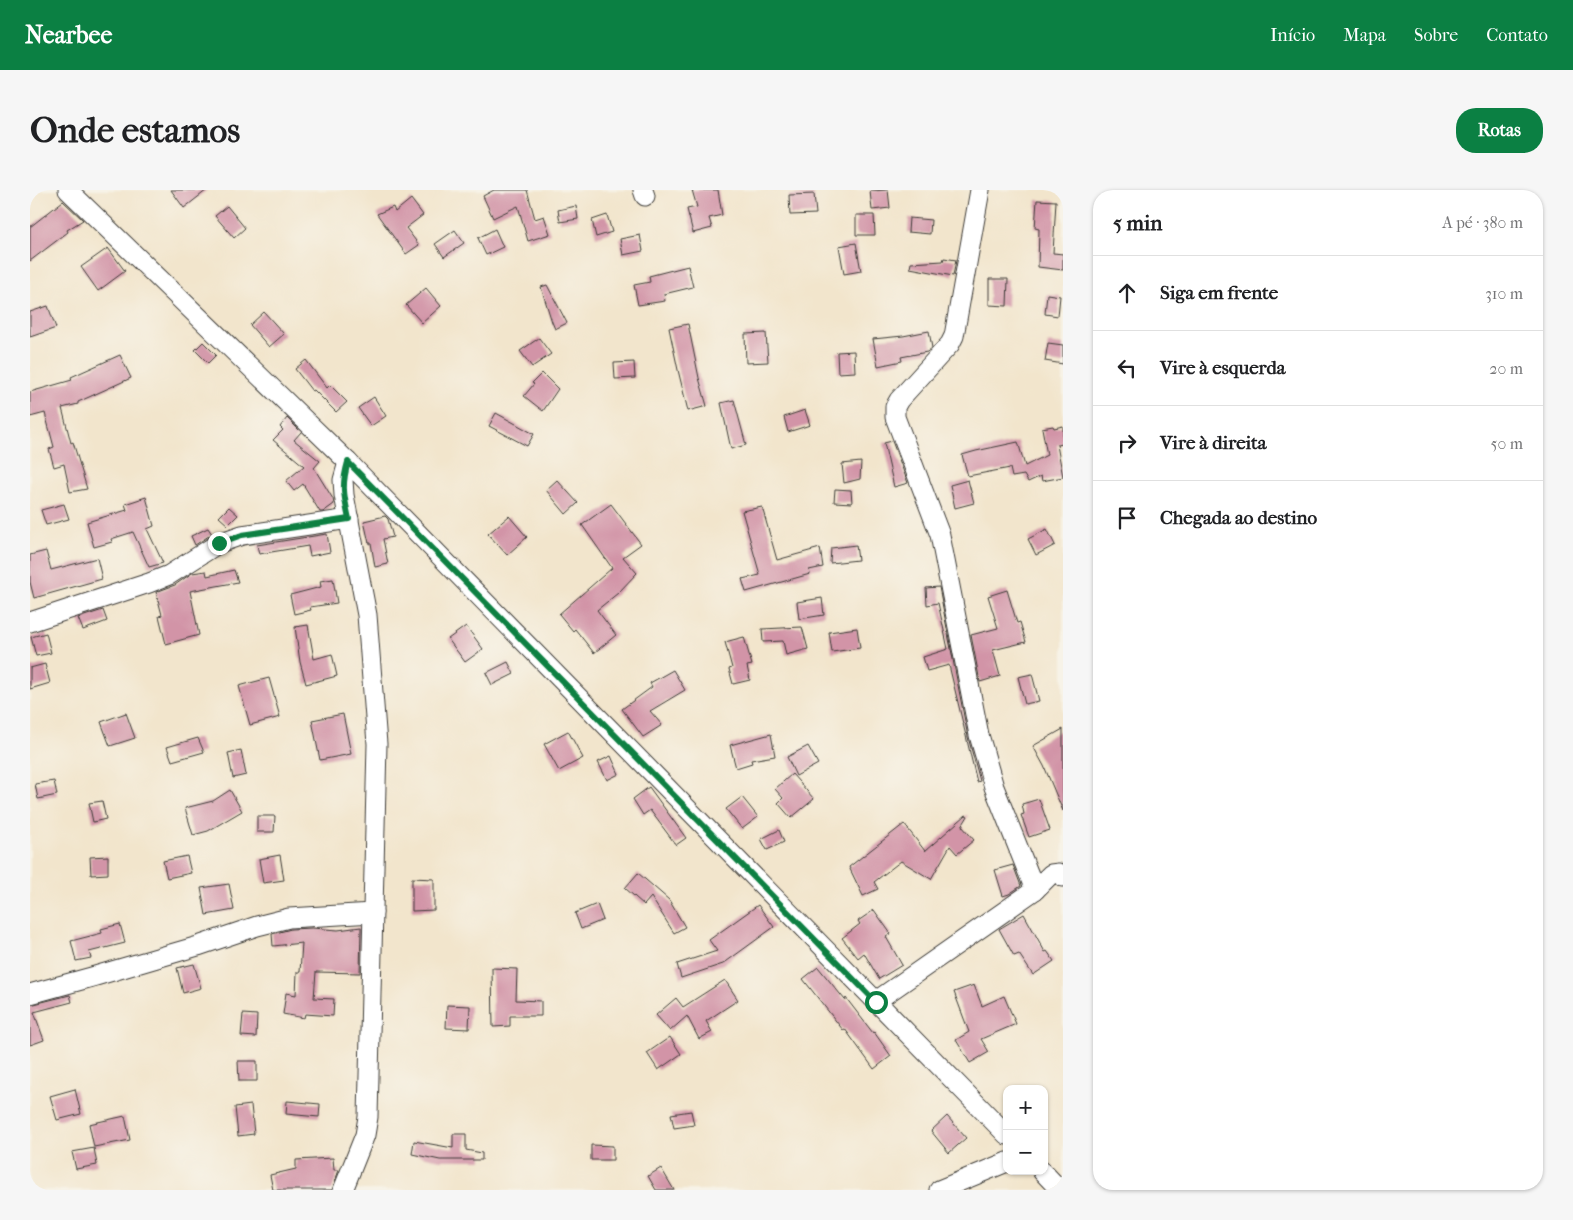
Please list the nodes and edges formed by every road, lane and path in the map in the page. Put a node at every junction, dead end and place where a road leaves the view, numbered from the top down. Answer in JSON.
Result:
{"nodes":[{"id":1,"x":68,"y":190,"type":"edge"},
{"id":2,"x":980,"y":190,"type":"edge"},
{"id":3,"x":348,"y":462,"type":"junction"},
{"id":4,"x":349,"y":519,"type":"junction"},
{"id":5,"x":31,"y":619,"type":"edge"},
{"id":6,"x":1063,"y":877,"type":"edge"},
{"id":7,"x":1035,"y":890,"type":"junction"},
{"id":8,"x":373,"y":913,"type":"junction"},
{"id":9,"x":30,"y":994,"type":"edge"},
{"id":10,"x":876,"y":1002,"type":"junction"},
{"id":11,"x":1003,"y":1131,"type":"edge"},
{"id":12,"x":1003,"y":1164,"type":"edge"},
{"id":13,"x":1046,"y":1175,"type":"edge"},
{"id":14,"x":343,"y":1190,"type":"edge"},
{"id":15,"x":939,"y":1190,"type":"edge"},
{"id":16,"x":1060,"y":1190,"type":"edge"}],
"edges":[{"from":1,"to":3,"type":"street"},
{"from":2,"to":7,"type":"street"},
{"from":3,"to":4,"type":"street"},
{"from":3,"to":10,"type":"street"},
{"from":4,"to":5,"type":"street"},
{"from":4,"to":8,"type":"street"},
{"from":6,"to":7,"type":"street"},
{"from":7,"to":10,"type":"street"},
{"from":8,"to":9,"type":"street"},
{"from":8,"to":14,"type":"street"},
{"from":10,"to":11,"type":"street"},
{"from":12,"to":15,"type":"street"},
{"from":13,"to":16,"type":"street"}]}
